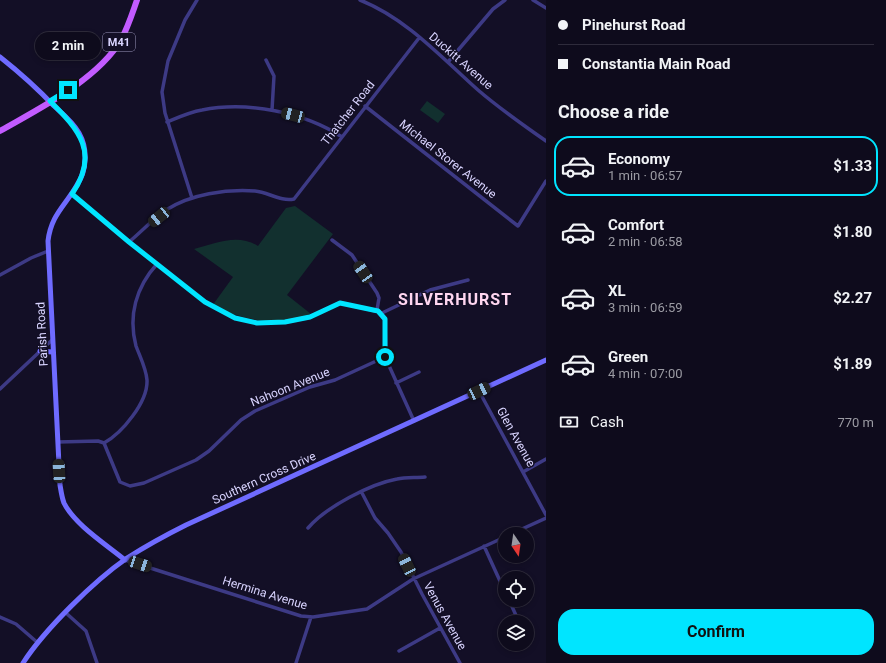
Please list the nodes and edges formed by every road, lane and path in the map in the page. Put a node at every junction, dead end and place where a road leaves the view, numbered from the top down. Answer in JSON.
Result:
{"nodes":[{"id":1,"x":137,"y":0,"type":"edge"},
{"id":2,"x":197,"y":0,"type":"edge"},
{"id":3,"x":360,"y":0,"type":"edge"},
{"id":4,"x":505,"y":0,"type":"edge"},
{"id":5,"x":533,"y":0,"type":"edge"},
{"id":6,"x":546,"y":8,"type":"edge"},
{"id":7,"x":419,"y":38,"type":"junction"},
{"id":8,"x":0,"y":56,"type":"edge"},
{"id":9,"x":266,"y":60,"type":"dead end"},
{"id":10,"x":448,"y":62,"type":"junction"},
{"id":11,"x":50,"y":101,"type":"junction"},
{"id":12,"x":365,"y":106,"type":"junction"},
{"id":13,"x":272,"y":110,"type":"junction"},
{"id":14,"x":167,"y":122,"type":"junction"},
{"id":15,"x":0,"y":131,"type":"edge"},
{"id":16,"x":342,"y":137,"type":"junction"},
{"id":17,"x":546,"y":141,"type":"edge"},
{"id":18,"x":546,"y":181,"type":"edge"},
{"id":19,"x":72,"y":194,"type":"junction"},
{"id":20,"x":192,"y":198,"type":"junction"},
{"id":21,"x":332,"y":240,"type":"dead end"},
{"id":22,"x":129,"y":242,"type":"junction"},
{"id":23,"x":48,"y":251,"type":"junction"},
{"id":24,"x":157,"y":264,"type":"junction"},
{"id":25,"x":0,"y":275,"type":"edge"},
{"id":26,"x":468,"y":280,"type":"dead end"},
{"id":27,"x":377,"y":310,"type":"junction"},
{"id":28,"x":382,"y":313,"type":"junction"},
{"id":29,"x":52,"y":340,"type":"junction"},
{"id":30,"x":40,"y":350,"type":"junction"},
{"id":31,"x":52,"y":352,"type":"junction"},
{"id":32,"x":385,"y":357,"type":"junction"},
{"id":33,"x":546,"y":360,"type":"edge"},
{"id":34,"x":419,"y":372,"type":"dead end"},
{"id":35,"x":396,"y":383,"type":"junction"},
{"id":36,"x":0,"y":389,"type":"edge"},
{"id":37,"x":479,"y":391,"type":"junction"},
{"id":38,"x":414,"y":421,"type":"junction"},
{"id":39,"x":58,"y":442,"type":"junction"},
{"id":40,"x":104,"y":443,"type":"junction"},
{"id":41,"x":546,"y":459,"type":"edge"},
{"id":42,"x":523,"y":472,"type":"junction"},
{"id":43,"x":425,"y":477,"type":"dead end"},
{"id":44,"x":362,"y":493,"type":"junction"},
{"id":45,"x":546,"y":516,"type":"edge"},
{"id":46,"x":525,"y":527,"type":"edge"},
{"id":47,"x":308,"y":528,"type":"dead end"},
{"id":48,"x":498,"y":540,"type":"edge"},
{"id":49,"x":484,"y":546,"type":"junction"},
{"id":50,"x":125,"y":560,"type":"junction"},
{"id":51,"x":498,"y":577,"type":"edge"},
{"id":52,"x":413,"y":578,"type":"junction"},
{"id":53,"x":66,"y":613,"type":"junction"},
{"id":54,"x":0,"y":617,"type":"edge"},
{"id":55,"x":311,"y":617,"type":"junction"},
{"id":56,"x":440,"y":628,"type":"junction"},
{"id":57,"x":38,"y":643,"type":"junction"},
{"id":58,"x":399,"y":651,"type":"dead end"},
{"id":59,"x":23,"y":663,"type":"edge"},
{"id":60,"x":97,"y":663,"type":"edge"},
{"id":61,"x":296,"y":663,"type":"edge"},
{"id":62,"x":460,"y":663,"type":"edge"}],
"edges":[{"from":1,"to":11,"type":"main road","number":"M41"},
{"from":2,"to":14,"type":"street"},
{"from":3,"to":7,"type":"street","name":"Duckitt Avenue"},
{"from":4,"to":10,"type":"street"},
{"from":5,"to":6,"type":"street"},
{"from":7,"to":10,"type":"street","name":"Duckitt Avenue"},
{"from":7,"to":12,"type":"street","name":"Thatcher Road"},
{"from":8,"to":11,"type":"street","name":"Parish Road"},
{"from":9,"to":13,"type":"street"},
{"from":10,"to":17,"type":"street","name":"Duckitt Avenue"},
{"from":11,"to":15,"type":"main road","number":"M41"},
{"from":11,"to":19,"type":"street","name":"Parish Road"},
{"from":12,"to":16,"type":"street","name":"Thatcher Road"},
{"from":12,"to":18,"type":"street","name":"Michael Storer Avenue"},
{"from":13,"to":14,"type":"street"},
{"from":13,"to":16,"type":"street"},
{"from":14,"to":20,"type":"street"},
{"from":16,"to":20,"type":"street","name":"Thatcher Road"},
{"from":19,"to":22,"type":"street"},
{"from":19,"to":23,"type":"street","name":"Parish Road"},
{"from":20,"to":22,"type":"street"},
{"from":21,"to":27,"type":"street"},
{"from":22,"to":24,"type":"street"},
{"from":23,"to":25,"type":"street"},
{"from":23,"to":29,"type":"street","name":"Parish Road"},
{"from":24,"to":27,"type":"street"},
{"from":24,"to":40,"type":"street"},
{"from":26,"to":28,"type":"street"},
{"from":27,"to":28,"type":"street"},
{"from":28,"to":32,"type":"street"},
{"from":29,"to":30,"type":"street"},
{"from":29,"to":31,"type":"street","name":"Parish Road"},
{"from":30,"to":31,"type":"street"},
{"from":30,"to":36,"type":"street"},
{"from":31,"to":39,"type":"street","name":"Parish Road"},
{"from":32,"to":35,"type":"street"},
{"from":32,"to":40,"type":"street","name":"Nahoon Avenue"},
{"from":33,"to":37,"type":"street","name":"Southern Cross Drive"},
{"from":34,"to":35,"type":"street"},
{"from":35,"to":38,"type":"street"},
{"from":37,"to":38,"type":"street","name":"Southern Cross Drive"},
{"from":37,"to":42,"type":"street","name":"Glen Avenue"},
{"from":38,"to":50,"type":"street","name":"Southern Cross Drive"},
{"from":39,"to":40,"type":"street"},
{"from":39,"to":50,"type":"street","name":"Parish Road"},
{"from":41,"to":42,"type":"street"},
{"from":42,"to":45,"type":"street","name":"Glen Avenue"},
{"from":43,"to":44,"type":"street"},
{"from":44,"to":47,"type":"street"},
{"from":44,"to":52,"type":"street","name":"Venus Avenue"},
{"from":45,"to":46,"type":"street"},
{"from":48,"to":49,"type":"street","name":"Hermina Avenue"},
{"from":49,"to":51,"type":"street"},
{"from":49,"to":52,"type":"street","name":"Hermina Avenue"},
{"from":50,"to":53,"type":"street","name":"Southern Cross Drive"},
{"from":50,"to":55,"type":"street","name":"Hermina Avenue"},
{"from":52,"to":55,"type":"street","name":"Hermina Avenue"},
{"from":52,"to":56,"type":"street","name":"Venus Avenue"},
{"from":53,"to":57,"type":"street","name":"Southern Cross Drive"},
{"from":53,"to":60,"type":"street"},
{"from":54,"to":57,"type":"street"},
{"from":55,"to":61,"type":"street"},
{"from":56,"to":58,"type":"street"},
{"from":56,"to":62,"type":"street","name":"Venus Avenue"},
{"from":57,"to":59,"type":"street","name":"Southern Cross Drive"}]}
